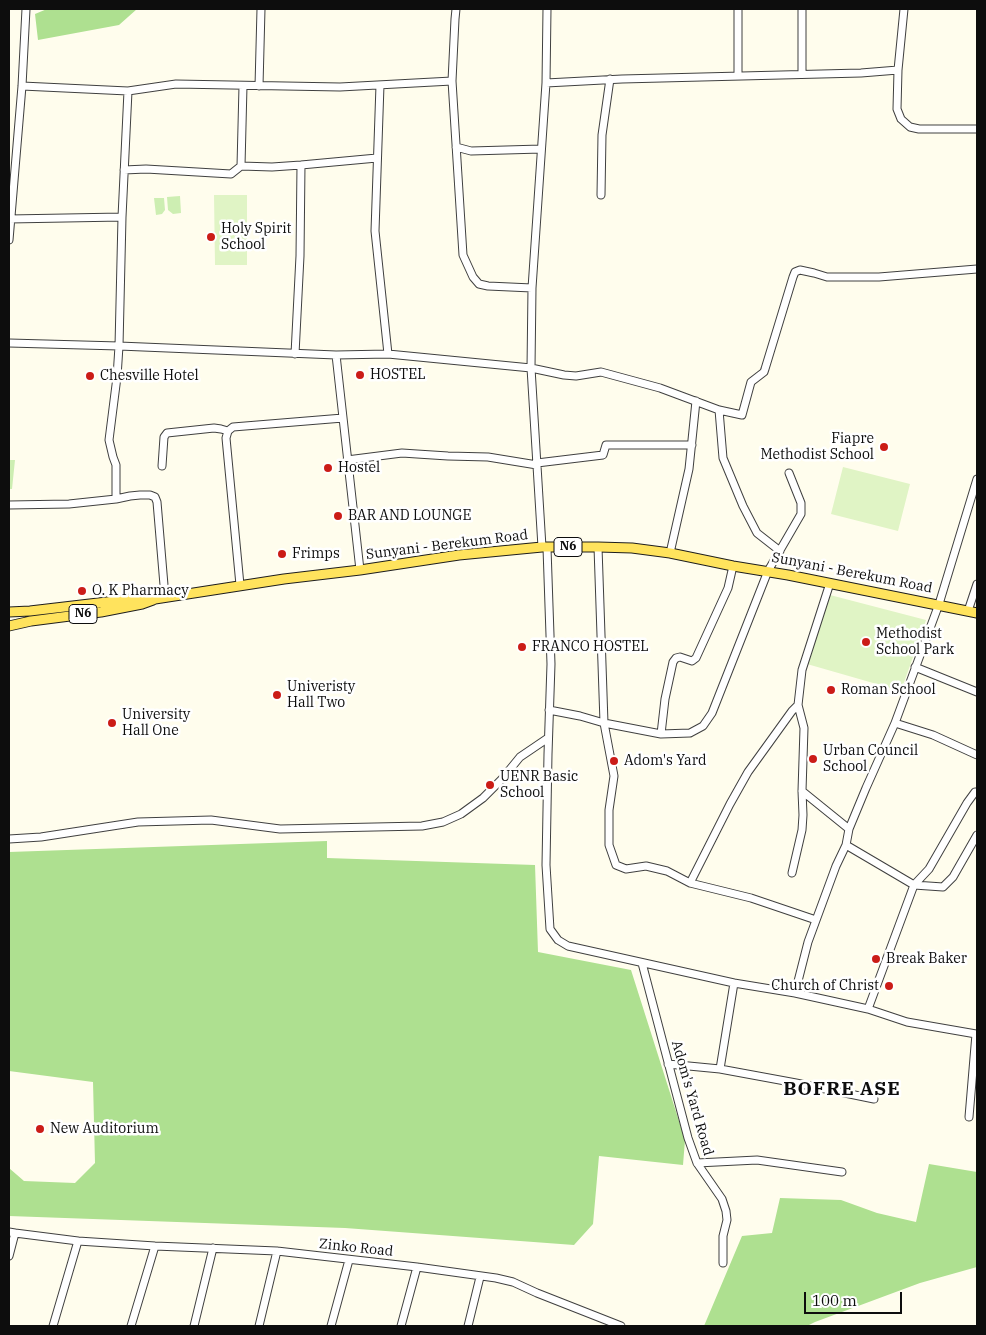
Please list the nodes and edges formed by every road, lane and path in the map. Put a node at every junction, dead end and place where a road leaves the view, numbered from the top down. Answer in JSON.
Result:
{"nodes":[{"id":1,"x":26,"y":9,"type":"edge"},
{"id":2,"x":261,"y":9,"type":"edge"},
{"id":3,"x":456,"y":9,"type":"edge"},
{"id":4,"x":547,"y":9,"type":"edge"},
{"id":5,"x":738,"y":9,"type":"edge"},
{"id":6,"x":802,"y":9,"type":"edge"},
{"id":7,"x":904,"y":9,"type":"edge"},
{"id":8,"x":898,"y":70,"type":"junction"},
{"id":9,"x":802,"y":74,"type":"junction"},
{"id":10,"x":738,"y":76,"type":"junction"},
{"id":11,"x":610,"y":80,"type":"junction"},
{"id":12,"x":452,"y":81,"type":"junction"},
{"id":13,"x":546,"y":83,"type":"junction"},
{"id":14,"x":380,"y":85,"type":"junction"},
{"id":15,"x":22,"y":86,"type":"junction"},
{"id":16,"x":243,"y":86,"type":"junction"},
{"id":17,"x":259,"y":86,"type":"junction"},
{"id":18,"x":128,"y":91,"type":"junction"},
{"id":19,"x":977,"y":130,"type":"edge"},
{"id":20,"x":456,"y":147,"type":"junction"},
{"id":21,"x":541,"y":149,"type":"junction"},
{"id":22,"x":377,"y":158,"type":"junction"},
{"id":23,"x":301,"y":165,"type":"junction"},
{"id":24,"x":241,"y":166,"type":"junction"},
{"id":25,"x":124,"y":170,"type":"junction"},
{"id":26,"x":601,"y":195,"type":"dead end"},
{"id":27,"x":122,"y":218,"type":"junction"},
{"id":28,"x":10,"y":219,"type":"edge"},
{"id":29,"x":9,"y":240,"type":"edge"},
{"id":30,"x":977,"y":269,"type":"edge"},
{"id":31,"x":532,"y":288,"type":"junction"},
{"id":32,"x":9,"y":343,"type":"edge"},
{"id":33,"x":119,"y":346,"type":"junction"},
{"id":34,"x":295,"y":354,"type":"junction"},
{"id":35,"x":388,"y":354,"type":"junction"},
{"id":36,"x":336,"y":355,"type":"junction"},
{"id":37,"x":530,"y":368,"type":"junction"},
{"id":38,"x":696,"y":401,"type":"junction"},
{"id":39,"x":719,"y":410,"type":"junction"},
{"id":40,"x":343,"y":418,"type":"junction"},
{"id":41,"x":228,"y":431,"type":"junction"},
{"id":42,"x":692,"y":444,"type":"junction"},
{"id":43,"x":347,"y":460,"type":"junction"},
{"id":44,"x":537,"y":464,"type":"junction"},
{"id":45,"x":162,"y":466,"type":"dead end"},
{"id":46,"x":789,"y":473,"type":"dead end"},
{"id":47,"x":977,"y":480,"type":"edge"},
{"id":48,"x":116,"y":500,"type":"junction"},
{"id":49,"x":9,"y":505,"type":"edge"},
{"id":50,"x":598,"y":547,"type":"junction"},
{"id":51,"x":545,"y":548,"type":"junction"},
{"id":52,"x":780,"y":551,"type":"junction"},
{"id":53,"x":670,"y":553,"type":"junction"},
{"id":54,"x":733,"y":566,"type":"junction"},
{"id":55,"x":360,"y":570,"type":"junction"},
{"id":56,"x":768,"y":571,"type":"junction"},
{"id":57,"x":830,"y":583,"type":"junction"},
{"id":58,"x":977,"y":584,"type":"edge"},
{"id":59,"x":240,"y":585,"type":"junction"},
{"id":60,"x":160,"y":598,"type":"junction"},
{"id":61,"x":939,"y":604,"type":"junction"},
{"id":62,"x":9,"y":612,"type":"edge"},
{"id":63,"x":973,"y":612,"type":"edge"},
{"id":64,"x":10,"y":626,"type":"edge"},
{"id":65,"x":916,"y":667,"type":"junction"},
{"id":66,"x":977,"y":692,"type":"edge"},
{"id":67,"x":798,"y":705,"type":"junction"},
{"id":68,"x":550,"y":710,"type":"junction"},
{"id":69,"x":604,"y":723,"type":"junction"},
{"id":70,"x":895,"y":723,"type":"junction"},
{"id":71,"x":661,"y":734,"type":"junction"},
{"id":72,"x":548,"y":738,"type":"junction"},
{"id":73,"x":977,"y":755,"type":"edge"},
{"id":74,"x":802,"y":790,"type":"junction"},
{"id":75,"x":977,"y":792,"type":"edge"},
{"id":76,"x":849,"y":829,"type":"junction"},
{"id":77,"x":977,"y":836,"type":"edge"},
{"id":78,"x":9,"y":839,"type":"edge"},
{"id":79,"x":846,"y":845,"type":"junction"},
{"id":80,"x":792,"y":873,"type":"dead end"},
{"id":81,"x":690,"y":883,"type":"junction"},
{"id":82,"x":914,"y":885,"type":"junction"},
{"id":83,"x":816,"y":920,"type":"junction"},
{"id":84,"x":642,"y":963,"type":"junction"},
{"id":85,"x":734,"y":983,"type":"junction"},
{"id":86,"x":795,"y":993,"type":"junction"},
{"id":87,"x":868,"y":1010,"type":"junction"},
{"id":88,"x":977,"y":1034,"type":"edge"},
{"id":89,"x":668,"y":1064,"type":"junction"},
{"id":90,"x":720,"y":1069,"type":"junction"},
{"id":91,"x":874,"y":1099,"type":"dead end"},
{"id":92,"x":969,"y":1117,"type":"dead end"},
{"id":93,"x":697,"y":1163,"type":"junction"},
{"id":94,"x":842,"y":1172,"type":"dead end"},
{"id":95,"x":12,"y":1232,"type":"edge"},
{"id":96,"x":78,"y":1241,"type":"junction"},
{"id":97,"x":155,"y":1246,"type":"junction"},
{"id":98,"x":213,"y":1248,"type":"junction"},
{"id":99,"x":277,"y":1251,"type":"junction"},
{"id":100,"x":9,"y":1256,"type":"edge"},
{"id":101,"x":349,"y":1260,"type":"junction"},
{"id":102,"x":724,"y":1263,"type":"dead end"},
{"id":103,"x":417,"y":1267,"type":"junction"},
{"id":104,"x":480,"y":1277,"type":"junction"},
{"id":105,"x":53,"y":1326,"type":"edge"},
{"id":106,"x":131,"y":1326,"type":"edge"},
{"id":107,"x":194,"y":1326,"type":"edge"},
{"id":108,"x":259,"y":1326,"type":"edge"},
{"id":109,"x":331,"y":1326,"type":"edge"},
{"id":110,"x":401,"y":1326,"type":"edge"},
{"id":111,"x":468,"y":1326,"type":"edge"},
{"id":112,"x":622,"y":1326,"type":"edge"}],
"edges":[{"from":1,"to":15,"type":"street"},
{"from":2,"to":17,"type":"street"},
{"from":3,"to":12,"type":"street"},
{"from":4,"to":13,"type":"street"},
{"from":5,"to":10,"type":"street"},
{"from":6,"to":9,"type":"street"},
{"from":7,"to":8,"type":"street"},
{"from":8,"to":9,"type":"street"},
{"from":8,"to":19,"type":"street"},
{"from":9,"to":10,"type":"street"},
{"from":10,"to":11,"type":"street"},
{"from":11,"to":13,"type":"street"},
{"from":11,"to":26,"type":"street"},
{"from":12,"to":14,"type":"street"},
{"from":12,"to":20,"type":"street"},
{"from":13,"to":21,"type":"street"},
{"from":14,"to":17,"type":"street"},
{"from":14,"to":22,"type":"street"},
{"from":15,"to":18,"type":"street"},
{"from":15,"to":28,"type":"street"},
{"from":16,"to":17,"type":"street"},
{"from":16,"to":18,"type":"street"},
{"from":16,"to":24,"type":"street"},
{"from":18,"to":25,"type":"street"},
{"from":20,"to":21,"type":"street"},
{"from":20,"to":31,"type":"street"},
{"from":21,"to":31,"type":"street"},
{"from":22,"to":23,"type":"street"},
{"from":22,"to":35,"type":"street"},
{"from":23,"to":24,"type":"street"},
{"from":23,"to":34,"type":"street"},
{"from":24,"to":25,"type":"street"},
{"from":25,"to":27,"type":"street"},
{"from":27,"to":28,"type":"street"},
{"from":27,"to":33,"type":"street"},
{"from":28,"to":29,"type":"street"},
{"from":30,"to":39,"type":"street"},
{"from":31,"to":37,"type":"street"},
{"from":32,"to":33,"type":"street"},
{"from":33,"to":34,"type":"street"},
{"from":33,"to":48,"type":"street"},
{"from":34,"to":36,"type":"street"},
{"from":35,"to":36,"type":"street"},
{"from":35,"to":37,"type":"street"},
{"from":36,"to":40,"type":"street"},
{"from":37,"to":38,"type":"street"},
{"from":37,"to":44,"type":"street"},
{"from":38,"to":39,"type":"street"},
{"from":38,"to":42,"type":"street"},
{"from":39,"to":52,"type":"street"},
{"from":40,"to":41,"type":"street"},
{"from":40,"to":43,"type":"street"},
{"from":41,"to":45,"type":"street"},
{"from":41,"to":59,"type":"street"},
{"from":42,"to":44,"type":"street"},
{"from":42,"to":53,"type":"street"},
{"from":43,"to":44,"type":"street"},
{"from":43,"to":55,"type":"street"},
{"from":44,"to":51,"type":"street"},
{"from":46,"to":52,"type":"street"},
{"from":47,"to":61,"type":"street"},
{"from":48,"to":49,"type":"street"},
{"from":48,"to":60,"type":"street"},
{"from":50,"to":51,"type":"main road","name":"Sunyani - Berekum Road","number":"N6"},
{"from":50,"to":53,"type":"main road","name":"Sunyani - Berekum Road","number":"N6"},
{"from":50,"to":69,"type":"street"},
{"from":51,"to":55,"type":"main road","name":"Sunyani - Berekum Road","number":"N6"},
{"from":51,"to":68,"type":"street"},
{"from":52,"to":56,"type":"street"},
{"from":53,"to":54,"type":"main road","name":"Sunyani - Berekum Road","number":"N6"},
{"from":54,"to":56,"type":"main road","name":"Sunyani - Berekum Road","number":"N6"},
{"from":54,"to":71,"type":"street"},
{"from":55,"to":59,"type":"main road","name":"Sunyani - Berekum Road","number":"N6"},
{"from":56,"to":57,"type":"main road","name":"Sunyani - Berekum Road","number":"N6"},
{"from":56,"to":71,"type":"street"},
{"from":57,"to":61,"type":"main road","name":"Sunyani - Berekum Road","number":"N6"},
{"from":57,"to":67,"type":"street"},
{"from":58,"to":63,"type":"street"},
{"from":59,"to":60,"type":"main road","name":"Sunyani - Berekum Road","number":"N6"},
{"from":60,"to":62,"type":"main road","name":"Sunyani - Berekum Road","number":"N6"},
{"from":60,"to":64,"type":"main road","name":"Sunyani - Berekum Road","number":"N6"},
{"from":61,"to":63,"type":"main road","name":"Sunyani - Berekum Road","number":"N6"},
{"from":61,"to":65,"type":"street"},
{"from":65,"to":66,"type":"street"},
{"from":65,"to":70,"type":"street"},
{"from":67,"to":74,"type":"street"},
{"from":67,"to":81,"type":"street"},
{"from":68,"to":69,"type":"street"},
{"from":68,"to":72,"type":"street"},
{"from":69,"to":71,"type":"street"},
{"from":69,"to":81,"type":"street"},
{"from":70,"to":73,"type":"street"},
{"from":70,"to":76,"type":"street"},
{"from":72,"to":78,"type":"street"},
{"from":72,"to":84,"type":"street"},
{"from":74,"to":76,"type":"street"},
{"from":74,"to":80,"type":"street"},
{"from":75,"to":82,"type":"street"},
{"from":76,"to":79,"type":"street"},
{"from":77,"to":82,"type":"street"},
{"from":79,"to":82,"type":"street"},
{"from":79,"to":83,"type":"street"},
{"from":81,"to":83,"type":"street"},
{"from":82,"to":87,"type":"street"},
{"from":83,"to":86,"type":"street"},
{"from":84,"to":85,"type":"street"},
{"from":84,"to":89,"type":"street","name":"Adom's Yard Road"},
{"from":85,"to":86,"type":"street"},
{"from":85,"to":90,"type":"street"},
{"from":86,"to":87,"type":"street"},
{"from":87,"to":88,"type":"street"},
{"from":88,"to":92,"type":"street"},
{"from":89,"to":90,"type":"street"},
{"from":89,"to":93,"type":"street","name":"Adom's Yard Road"},
{"from":90,"to":91,"type":"street"},
{"from":93,"to":94,"type":"street"},
{"from":93,"to":102,"type":"street","name":"Adom's Yard Road"},
{"from":95,"to":96,"type":"street","name":"Zinko Road"},
{"from":95,"to":100,"type":"street"},
{"from":96,"to":97,"type":"street","name":"Zinko Road"},
{"from":96,"to":105,"type":"street"},
{"from":97,"to":98,"type":"street","name":"Zinko Road"},
{"from":97,"to":106,"type":"street"},
{"from":98,"to":99,"type":"street","name":"Zinko Road"},
{"from":98,"to":107,"type":"street"},
{"from":99,"to":101,"type":"street","name":"Zinko Road"},
{"from":99,"to":108,"type":"street"},
{"from":101,"to":103,"type":"street","name":"Zinko Road"},
{"from":101,"to":109,"type":"street"},
{"from":103,"to":104,"type":"street","name":"Zinko Road"},
{"from":103,"to":110,"type":"street"},
{"from":104,"to":111,"type":"street"},
{"from":104,"to":112,"type":"street","name":"Zinko Road"}]}
